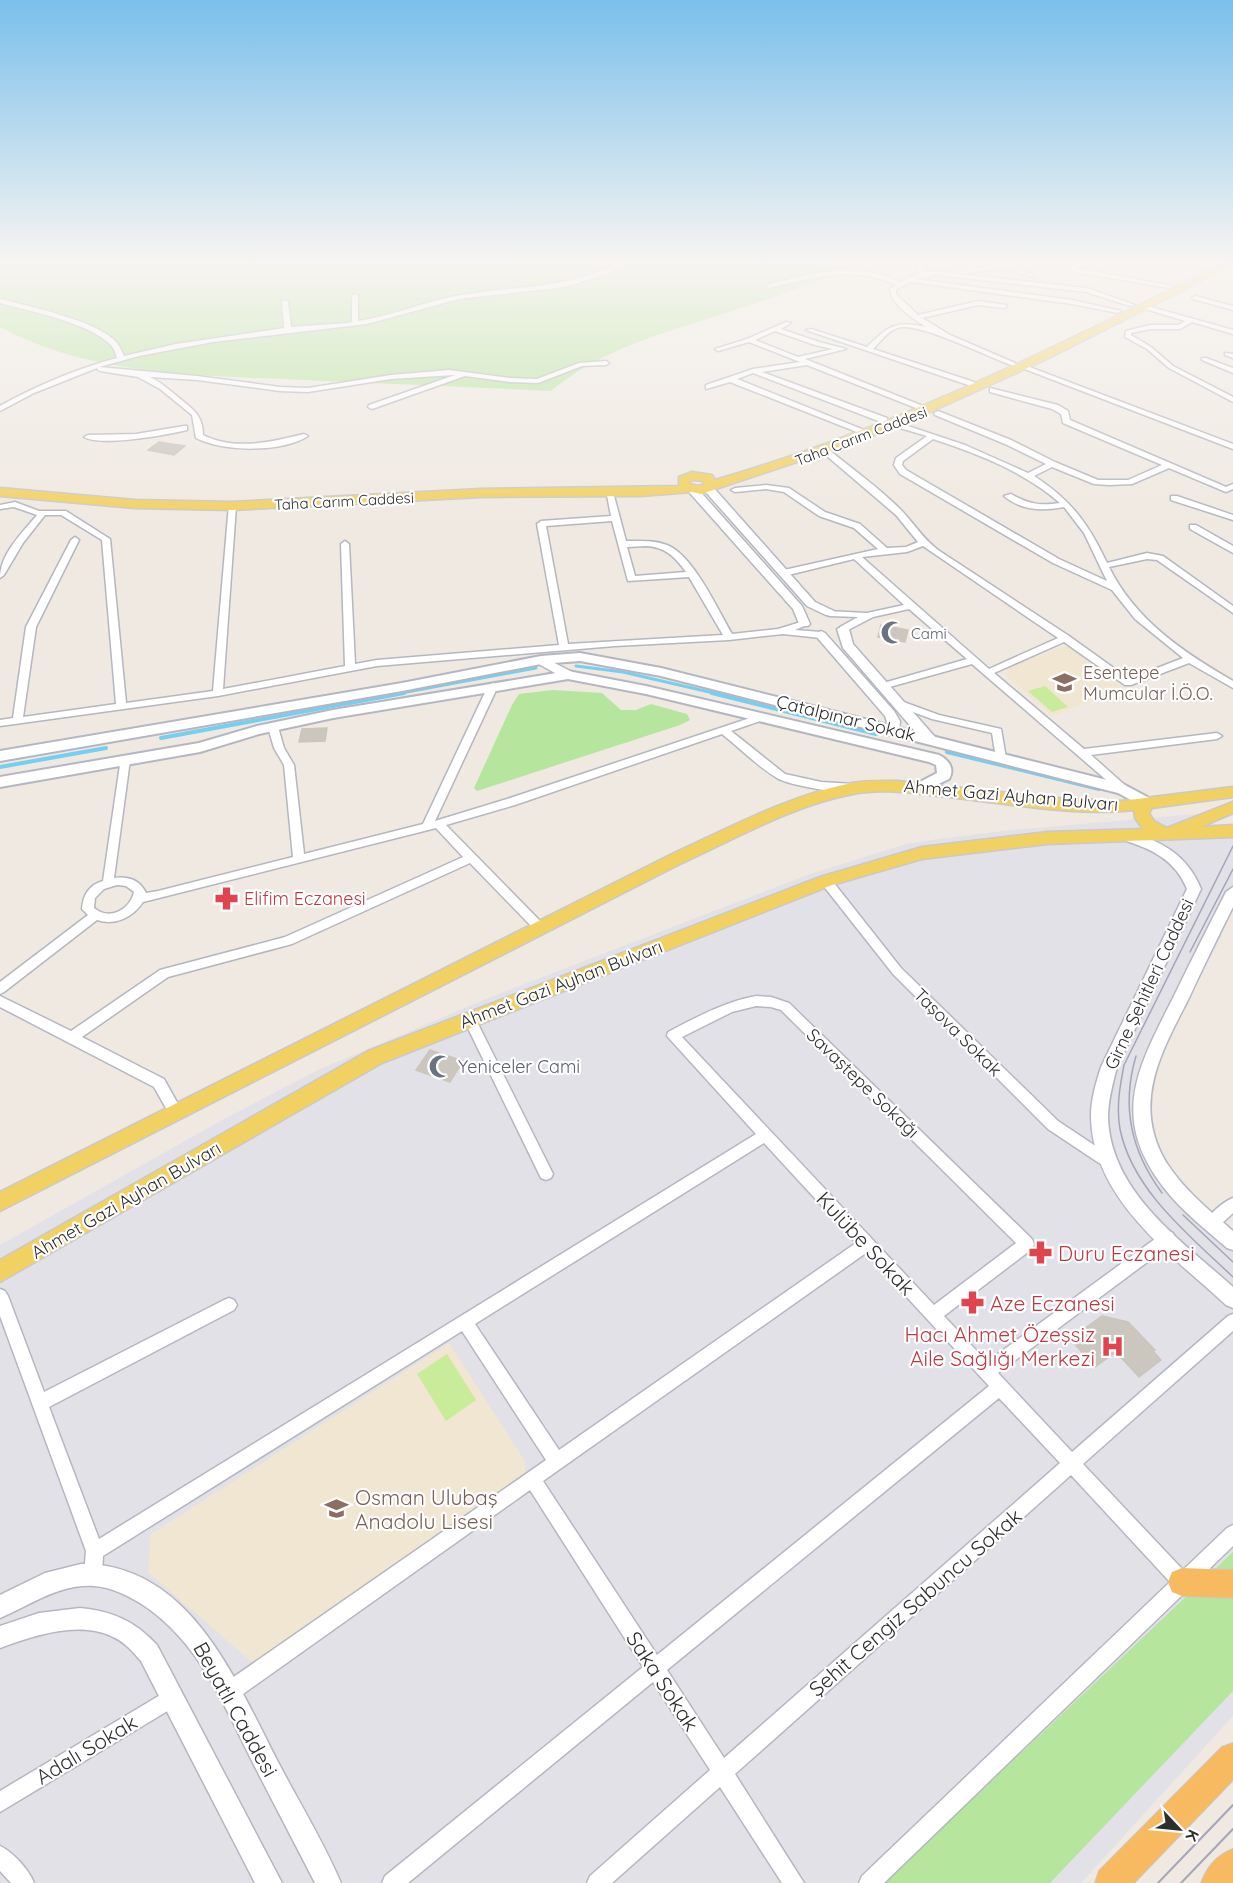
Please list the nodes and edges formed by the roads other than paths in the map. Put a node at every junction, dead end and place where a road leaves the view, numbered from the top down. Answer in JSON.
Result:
{"nodes":[{"id":1,"x":117,"y":350,"type":"edge"},
{"id":2,"x":157,"y":350,"type":"edge"},
{"id":3,"x":773,"y":350,"type":"edge"},
{"id":4,"x":841,"y":350,"type":"edge"},
{"id":5,"x":868,"y":350,"type":"edge"},
{"id":6,"x":978,"y":350,"type":"edge"},
{"id":7,"x":1047,"y":350,"type":"edge"},
{"id":8,"x":1052,"y":350,"type":"edge"},
{"id":9,"x":1151,"y":350,"type":"edge"},
{"id":10,"x":121,"y":358,"type":"junction"},
{"id":11,"x":795,"y":359,"type":"junction"},
{"id":12,"x":1204,"y":359,"type":"dead end"},
{"id":13,"x":606,"y":363,"type":"dead end"},
{"id":14,"x":806,"y":364,"type":"junction"},
{"id":15,"x":1019,"y":365,"type":"junction"},
{"id":16,"x":93,"y":368,"type":"junction"},
{"id":17,"x":753,"y":371,"type":"junction"},
{"id":18,"x":1233,"y":371,"type":"edge"},
{"id":19,"x":132,"y":373,"type":"junction"},
{"id":20,"x":466,"y":373,"type":"junction"},
{"id":21,"x":730,"y":379,"type":"junction"},
{"id":22,"x":971,"y":384,"type":"junction"},
{"id":23,"x":709,"y":387,"type":"dead end"},
{"id":24,"x":993,"y":390,"type":"dead end"},
{"id":25,"x":1233,"y":400,"type":"edge"},
{"id":26,"x":182,"y":402,"type":"junction"},
{"id":27,"x":372,"y":406,"type":"dead end"},
{"id":28,"x":919,"y":406,"type":"junction"},
{"id":29,"x":0,"y":409,"type":"edge"},
{"id":30,"x":938,"y":413,"type":"dead end"},
{"id":31,"x":181,"y":420,"type":"junction"},
{"id":32,"x":890,"y":422,"type":"junction"},
{"id":33,"x":860,"y":430,"type":"junction"},
{"id":34,"x":199,"y":436,"type":"junction"},
{"id":35,"x":304,"y":436,"type":"dead end"},
{"id":36,"x":932,"y":436,"type":"junction"},
{"id":37,"x":88,"y":437,"type":"dead end"},
{"id":38,"x":1233,"y":447,"type":"edge"},
{"id":39,"x":825,"y":451,"type":"junction"},
{"id":40,"x":1052,"y":464,"type":"junction"},
{"id":41,"x":1168,"y":466,"type":"junction"},
{"id":42,"x":1026,"y":477,"type":"junction"},
{"id":43,"x":0,"y":482,"type":"edge"},
{"id":44,"x":708,"y":483,"type":"junction"},
{"id":45,"x":689,"y":485,"type":"junction"},
{"id":46,"x":1233,"y":486,"type":"edge"},
{"id":47,"x":735,"y":490,"type":"dead end"},
{"id":48,"x":0,"y":492,"type":"edge"},
{"id":49,"x":609,"y":492,"type":"junction"},
{"id":50,"x":1008,"y":496,"type":"dead end"},
{"id":51,"x":1174,"y":498,"type":"dead end"},
{"id":52,"x":1066,"y":504,"type":"junction"},
{"id":53,"x":232,"y":506,"type":"junction"},
{"id":54,"x":0,"y":507,"type":"edge"},
{"id":55,"x":44,"y":513,"type":"junction"},
{"id":56,"x":615,"y":518,"type":"junction"},
{"id":57,"x":1233,"y":518,"type":"edge"},
{"id":58,"x":1193,"y":527,"type":"dead end"},
{"id":59,"x":75,"y":540,"type":"dead end"},
{"id":60,"x":924,"y":543,"type":"junction"},
{"id":61,"x":345,"y":544,"type":"dead end"},
{"id":62,"x":622,"y":544,"type":"junction"},
{"id":63,"x":1233,"y":550,"type":"edge"},
{"id":64,"x":885,"y":551,"type":"junction"},
{"id":65,"x":856,"y":556,"type":"junction"},
{"id":66,"x":1104,"y":566,"type":"junction"},
{"id":67,"x":784,"y":573,"type":"junction"},
{"id":68,"x":692,"y":574,"type":"junction"},
{"id":69,"x":0,"y":575,"type":"edge"},
{"id":70,"x":1116,"y":588,"type":"junction"},
{"id":71,"x":910,"y":606,"type":"junction"},
{"id":72,"x":1233,"y":610,"type":"edge"},
{"id":73,"x":830,"y":613,"type":"junction"},
{"id":74,"x":870,"y":615,"type":"junction"},
{"id":75,"x":804,"y":624,"type":"junction"},
{"id":76,"x":843,"y":629,"type":"junction"},
{"id":77,"x":779,"y":632,"type":"junction"},
{"id":78,"x":821,"y":635,"type":"junction"},
{"id":79,"x":729,"y":637,"type":"junction"},
{"id":80,"x":1066,"y":638,"type":"junction"},
{"id":81,"x":564,"y":647,"type":"junction"},
{"id":82,"x":536,"y":655,"type":"junction"},
{"id":83,"x":1190,"y":659,"type":"junction"},
{"id":84,"x":975,"y":660,"type":"junction"},
{"id":85,"x":350,"y":668,"type":"junction"},
{"id":86,"x":989,"y":672,"type":"junction"},
{"id":87,"x":568,"y":675,"type":"junction"},
{"id":88,"x":1233,"y":685,"type":"edge"},
{"id":89,"x":493,"y":686,"type":"junction"},
{"id":90,"x":883,"y":686,"type":"junction"},
{"id":91,"x":218,"y":693,"type":"junction"},
{"id":92,"x":898,"y":703,"type":"junction"},
{"id":93,"x":121,"y":706,"type":"junction"},
{"id":94,"x":762,"y":717,"type":"junction"},
{"id":95,"x":18,"y":720,"type":"junction"},
{"id":96,"x":0,"y":723,"type":"edge"},
{"id":97,"x":273,"y":727,"type":"junction"},
{"id":98,"x":723,"y":730,"type":"junction"},
{"id":99,"x":895,"y":730,"type":"junction"},
{"id":100,"x":1217,"y":736,"type":"dead end"},
{"id":101,"x":930,"y":740,"type":"junction"},
{"id":102,"x":1082,"y":753,"type":"junction"},
{"id":103,"x":0,"y":756,"type":"edge"},
{"id":104,"x":1001,"y":758,"type":"junction"},
{"id":105,"x":125,"y":760,"type":"junction"},
{"id":106,"x":0,"y":782,"type":"edge"},
{"id":107,"x":921,"y":787,"type":"junction"},
{"id":108,"x":854,"y":788,"type":"junction"},
{"id":109,"x":1123,"y":789,"type":"junction"},
{"id":110,"x":1233,"y":792,"type":"edge"},
{"id":111,"x":1146,"y":803,"type":"junction"},
{"id":112,"x":1068,"y":804,"type":"junction"},
{"id":113,"x":1233,"y":807,"type":"edge"},
{"id":114,"x":433,"y":826,"type":"junction"},
{"id":115,"x":1233,"y":831,"type":"edge"},
{"id":116,"x":1168,"y":834,"type":"junction"},
{"id":117,"x":1105,"y":836,"type":"junction"},
{"id":118,"x":1125,"y":836,"type":"junction"},
{"id":119,"x":471,"y":858,"type":"junction"},
{"id":120,"x":299,"y":860,"type":"junction"},
{"id":121,"x":826,"y":881,"type":"junction"},
{"id":122,"x":108,"y":883,"type":"junction"},
{"id":123,"x":1233,"y":892,"type":"edge"},
{"id":124,"x":140,"y":898,"type":"junction"},
{"id":125,"x":95,"y":916,"type":"junction"},
{"id":126,"x":540,"y":928,"type":"junction"},
{"id":127,"x":0,"y":989,"type":"edge"},
{"id":128,"x":0,"y":1001,"type":"edge"},
{"id":129,"x":470,"y":1020,"type":"junction"},
{"id":130,"x":673,"y":1036,"type":"joint"},
{"id":131,"x":71,"y":1038,"type":"junction"},
{"id":132,"x":176,"y":1113,"type":"junction"},
{"id":133,"x":765,"y":1135,"type":"junction"},
{"id":134,"x":1110,"y":1163,"type":"junction"},
{"id":135,"x":546,"y":1174,"type":"dead end"},
{"id":136,"x":0,"y":1202,"type":"edge"},
{"id":137,"x":1233,"y":1204,"type":"edge"},
{"id":138,"x":1212,"y":1223,"type":"junction"},
{"id":139,"x":1168,"y":1238,"type":"junction"},
{"id":140,"x":1233,"y":1242,"type":"edge"},
{"id":141,"x":867,"y":1244,"type":"junction"},
{"id":142,"x":0,"y":1272,"type":"edge"},
{"id":143,"x":0,"y":1296,"type":"edge"},
{"id":144,"x":1233,"y":1299,"type":"edge"},
{"id":145,"x":229,"y":1305,"type":"dead end"},
{"id":146,"x":933,"y":1316,"type":"junction"},
{"id":147,"x":1233,"y":1321,"type":"edge"},
{"id":148,"x":465,"y":1322,"type":"junction"},
{"id":149,"x":986,"y":1372,"type":"junction"},
{"id":150,"x":1000,"y":1387,"type":"junction"},
{"id":151,"x":40,"y":1403,"type":"junction"},
{"id":152,"x":557,"y":1462,"type":"junction"},
{"id":153,"x":1071,"y":1464,"type":"junction"},
{"id":154,"x":532,"y":1479,"type":"junction"},
{"id":155,"x":1233,"y":1534,"type":"edge"},
{"id":156,"x":95,"y":1551,"type":"junction"},
{"id":157,"x":93,"y":1575,"type":"junction"},
{"id":158,"x":1182,"y":1582,"type":"junction"},
{"id":159,"x":1233,"y":1584,"type":"edge"},
{"id":160,"x":0,"y":1607,"type":"edge"},
{"id":161,"x":0,"y":1637,"type":"edge"},
{"id":162,"x":655,"y":1668,"type":"junction"},
{"id":163,"x":229,"y":1692,"type":"junction"},
{"id":164,"x":172,"y":1697,"type":"junction"},
{"id":165,"x":1233,"y":1758,"type":"edge"},
{"id":166,"x":722,"y":1772,"type":"junction"},
{"id":167,"x":0,"y":1802,"type":"edge"},
{"id":168,"x":0,"y":1856,"type":"edge"},
{"id":169,"x":1233,"y":1865,"type":"edge"},
{"id":170,"x":24,"y":1883,"type":"edge"},
{"id":171,"x":269,"y":1883,"type":"edge"},
{"id":172,"x":328,"y":1883,"type":"edge"},
{"id":173,"x":392,"y":1883,"type":"edge"},
{"id":174,"x":597,"y":1883,"type":"edge"},
{"id":175,"x":794,"y":1883,"type":"edge"},
{"id":176,"x":869,"y":1883,"type":"edge"},
{"id":177,"x":1111,"y":1883,"type":"edge"},
{"id":178,"x":1217,"y":1883,"type":"edge"}],
"edges":[{"from":1,"to":10,"type":"street"},
{"from":2,"to":10,"type":"street"},
{"from":3,"to":11,"type":"street"},
{"from":4,"to":11,"type":"street"},
{"from":5,"to":22,"type":"street"},
{"from":6,"to":15,"type":"street"},
{"from":7,"to":15,"type":"main road","name":"Taha Carım Caddesi"},
{"from":8,"to":15,"type":"main road","name":"Taha Carım Caddesi"},
{"from":9,"to":25,"type":"street"},
{"from":10,"to":16,"type":"street"},
{"from":11,"to":14,"type":"street"},
{"from":12,"to":18,"type":"street"},
{"from":13,"to":20,"type":"street"},
{"from":14,"to":17,"type":"street"},
{"from":14,"to":28,"type":"street"},
{"from":15,"to":22,"type":"main road","name":"Taha Carım Caddesi"},
{"from":15,"to":32,"type":"main road","name":"Taha Carım Caddesi"},
{"from":15,"to":38,"type":"street"},
{"from":16,"to":19,"type":"street"},
{"from":16,"to":29,"type":"street"},
{"from":17,"to":21,"type":"street"},
{"from":17,"to":32,"type":"street"},
{"from":19,"to":20,"type":"street"},
{"from":19,"to":26,"type":"street"},
{"from":20,"to":27,"type":"street"},
{"from":21,"to":23,"type":"street"},
{"from":21,"to":33,"type":"street"},
{"from":22,"to":28,"type":"main road","name":"Taha Carım Caddesi"},
{"from":24,"to":41,"type":"street"},
{"from":26,"to":31,"type":"street"},
{"from":26,"to":34,"type":"street"},
{"from":28,"to":32,"type":"main road","name":"Taha Carım Caddesi"},
{"from":30,"to":40,"type":"street"},
{"from":31,"to":34,"type":"street"},
{"from":31,"to":37,"type":"street"},
{"from":32,"to":33,"type":"main road","name":"Taha Carım Caddesi"},
{"from":32,"to":36,"type":"street"},
{"from":32,"to":39,"type":"main road","name":"Taha Carım Caddesi"},
{"from":33,"to":44,"type":"main road","name":"Taha Carım Caddesi"},
{"from":34,"to":35,"type":"street"},
{"from":36,"to":42,"type":"street"},
{"from":36,"to":70,"type":"street"},
{"from":39,"to":44,"type":"main road","name":"Taha Carım Caddesi"},
{"from":39,"to":60,"type":"street"},
{"from":40,"to":41,"type":"street"},
{"from":40,"to":42,"type":"street"},
{"from":41,"to":46,"type":"street"},
{"from":42,"to":52,"type":"street"},
{"from":43,"to":45,"type":"main road","name":"Taha Carım Caddesi"},
{"from":44,"to":45,"type":"main road"},
{"from":44,"to":67,"type":"street"},
{"from":45,"to":49,"type":"main road","name":"Taha Carım Caddesi"},
{"from":45,"to":75,"type":"street"},
{"from":47,"to":64,"type":"street"},
{"from":48,"to":53,"type":"main road","name":"Taha Carım Caddesi"},
{"from":49,"to":53,"type":"main road","name":"Taha Carım Caddesi"},
{"from":49,"to":56,"type":"street"},
{"from":50,"to":52,"type":"street"},
{"from":51,"to":57,"type":"street"},
{"from":52,"to":66,"type":"street"},
{"from":53,"to":91,"type":"street"},
{"from":54,"to":55,"type":"street"},
{"from":55,"to":69,"type":"street"},
{"from":55,"to":93,"type":"street"},
{"from":56,"to":62,"type":"street"},
{"from":56,"to":81,"type":"street"},
{"from":58,"to":63,"type":"street"},
{"from":59,"to":95,"type":"street"},
{"from":60,"to":64,"type":"street"},
{"from":60,"to":80,"type":"street"},
{"from":61,"to":85,"type":"street"},
{"from":62,"to":68,"type":"street"},
{"from":62,"to":68,"type":"street"},
{"from":64,"to":65,"type":"street"},
{"from":65,"to":67,"type":"street"},
{"from":65,"to":71,"type":"street"},
{"from":66,"to":70,"type":"street"},
{"from":66,"to":72,"type":"street"},
{"from":67,"to":73,"type":"street"},
{"from":68,"to":79,"type":"street"},
{"from":70,"to":83,"type":"street"},
{"from":71,"to":74,"type":"street"},
{"from":71,"to":84,"type":"street"},
{"from":73,"to":74,"type":"street"},
{"from":73,"to":75,"type":"street"},
{"from":73,"to":76,"type":"street"},
{"from":74,"to":76,"type":"street"},
{"from":75,"to":77,"type":"street"},
{"from":75,"to":78,"type":"street"},
{"from":76,"to":78,"type":"street"},
{"from":76,"to":90,"type":"street"},
{"from":77,"to":78,"type":"street"},
{"from":77,"to":79,"type":"street"},
{"from":78,"to":99,"type":"street"},
{"from":79,"to":81,"type":"street"},
{"from":80,"to":83,"type":"street"},
{"from":80,"to":86,"type":"street"},
{"from":81,"to":82,"type":"street"},
{"from":82,"to":85,"type":"street"},
{"from":82,"to":87,"type":"street"},
{"from":82,"to":99,"type":"main road","name":"Çatalpınar Sokak"},
{"from":82,"to":103,"type":"main road","name":"Çatalpınar Sokak"},
{"from":83,"to":88,"type":"street"},
{"from":84,"to":86,"type":"street"},
{"from":84,"to":90,"type":"street"},
{"from":85,"to":91,"type":"street"},
{"from":86,"to":102,"type":"street"},
{"from":87,"to":89,"type":"main road"},
{"from":87,"to":94,"type":"main road","name":"Çatalpınar Sokak"},
{"from":89,"to":97,"type":"main road"},
{"from":89,"to":114,"type":"street"},
{"from":90,"to":92,"type":"street"},
{"from":91,"to":93,"type":"street"},
{"from":92,"to":101,"type":"street"},
{"from":92,"to":104,"type":"street"},
{"from":93,"to":95,"type":"street"},
{"from":94,"to":98,"type":"street"},
{"from":94,"to":107,"type":"main road","name":"Çatalpınar Sokak"},
{"from":95,"to":96,"type":"street"},
{"from":97,"to":105,"type":"main road"},
{"from":97,"to":120,"type":"street"},
{"from":98,"to":108,"type":"street"},
{"from":98,"to":114,"type":"street"},
{"from":99,"to":101,"type":"main road","name":"Çatalpınar Sokak"},
{"from":100,"to":102,"type":"street"},
{"from":101,"to":104,"type":"main road","name":"Çatalpınar Sokak"},
{"from":102,"to":109,"type":"street"},
{"from":104,"to":109,"type":"main road","name":"Çatalpınar Sokak"},
{"from":105,"to":106,"type":"main road"},
{"from":105,"to":122,"type":"street"},
{"from":107,"to":108,"type":"main road","name":"Ahmet Gazi Ayhan Bulvarı"},
{"from":107,"to":112,"type":"main road","name":"Ahmet Gazi Ayhan Bulvarı"},
{"from":108,"to":126,"type":"main road","name":"Ahmet Gazi Ayhan Bulvarı"},
{"from":109,"to":111,"type":"main road","name":"Çatalpınar Sokak"},
{"from":110,"to":111,"type":"main road","name":"Ahmet Gazi Ayhan Bulvarı"},
{"from":111,"to":112,"type":"main road","name":"Ahmet Gazi Ayhan Bulvarı"},
{"from":111,"to":116,"type":"main road","name":"Ahmet Gazi Ayhan Bulvarı"},
{"from":112,"to":117,"type":"main road"},
{"from":113,"to":116,"type":"main road"},
{"from":114,"to":119,"type":"street"},
{"from":114,"to":120,"type":"street"},
{"from":115,"to":116,"type":"main road","name":"Ahmet Gazi Ayhan Bulvarı"},
{"from":116,"to":118,"type":"main road","name":"Ahmet Gazi Ayhan Bulvarı"},
{"from":117,"to":118,"type":"main road","name":"Ahmet Gazi Ayhan Bulvarı"},
{"from":117,"to":121,"type":"main road","name":"Ahmet Gazi Ayhan Bulvarı"},
{"from":118,"to":134,"type":"street","name":"Girne Şehitleri Caddesi"},
{"from":119,"to":126,"type":"street"},
{"from":119,"to":131,"type":"street"},
{"from":120,"to":124,"type":"street"},
{"from":121,"to":129,"type":"main road","name":"Ahmet Gazi Ayhan Bulvarı"},
{"from":121,"to":134,"type":"street","name":"Taşova Sokak"},
{"from":122,"to":124,"type":"street"},
{"from":122,"to":125,"type":"street"},
{"from":123,"to":138,"type":"street","name":"Girne Şehitleri Caddesi"},
{"from":124,"to":125,"type":"street"},
{"from":125,"to":127,"type":"street"},
{"from":126,"to":132,"type":"main road","name":"Ahmet Gazi Ayhan Bulvarı"},
{"from":128,"to":131,"type":"street"},
{"from":129,"to":135,"type":"street"},
{"from":129,"to":142,"type":"main road","name":"Ahmet Gazi Ayhan Bulvarı"},
{"from":130,"to":133,"type":"street","name":"Kulübe Sokak"},
{"from":130,"to":146,"type":"street","name":"Savaştepe Sokağı"},
{"from":131,"to":132,"type":"street"},
{"from":132,"to":136,"type":"main road","name":"Ahmet Gazi Ayhan Bulvarı"},
{"from":133,"to":141,"type":"street","name":"Kulübe Sokak"},
{"from":133,"to":148,"type":"street"},
{"from":134,"to":139,"type":"street","name":"Girne Şehitleri Caddesi"},
{"from":137,"to":138,"type":"street"},
{"from":138,"to":140,"type":"street","name":"Girne Şehitleri Caddesi"},
{"from":139,"to":144,"type":"street","name":"Girne Şehitleri Caddesi"},
{"from":139,"to":149,"type":"street"},
{"from":141,"to":146,"type":"street","name":"Kulübe Sokak"},
{"from":141,"to":152,"type":"street"},
{"from":143,"to":151,"type":"street"},
{"from":145,"to":151,"type":"street"},
{"from":146,"to":149,"type":"street","name":"Kulübe Sokak"},
{"from":147,"to":153,"type":"street","name":"Şehit Cengiz Sabuncu Sokak"},
{"from":148,"to":152,"type":"street"},
{"from":148,"to":156,"type":"street"},
{"from":149,"to":150,"type":"street","name":"Kulübe Sokak"},
{"from":150,"to":153,"type":"street","name":"Kulübe Sokak"},
{"from":150,"to":162,"type":"street"},
{"from":151,"to":156,"type":"street"},
{"from":152,"to":154,"type":"street"},
{"from":153,"to":158,"type":"street","name":"Kulübe Sokak"},
{"from":153,"to":166,"type":"street","name":"Şehit Cengiz Sabuncu Sokak"},
{"from":154,"to":162,"type":"street","name":"Saka Sokak"},
{"from":154,"to":163,"type":"street"},
{"from":155,"to":158,"type":"street"},
{"from":156,"to":157,"type":"street"},
{"from":157,"to":160,"type":"street","name":"Beyatlı Caddesi"},
{"from":157,"to":163,"type":"street","name":"Beyatlı Caddesi"},
{"from":158,"to":159,"type":"highway"},
{"from":158,"to":176,"type":"street"},
{"from":161,"to":164,"type":"street"},
{"from":162,"to":166,"type":"street","name":"Saka Sokak"},
{"from":162,"to":173,"type":"street"},
{"from":163,"to":172,"type":"street","name":"Beyatlı Caddesi"},
{"from":164,"to":167,"type":"street","name":"Adalı Sokak"},
{"from":164,"to":171,"type":"street"},
{"from":165,"to":177,"type":"highway"},
{"from":166,"to":174,"type":"street","name":"Şehit Cengiz Sabuncu Sokak"},
{"from":166,"to":175,"type":"street","name":"Saka Sokak"},
{"from":168,"to":170,"type":"street"},
{"from":169,"to":178,"type":"highway"}]}
